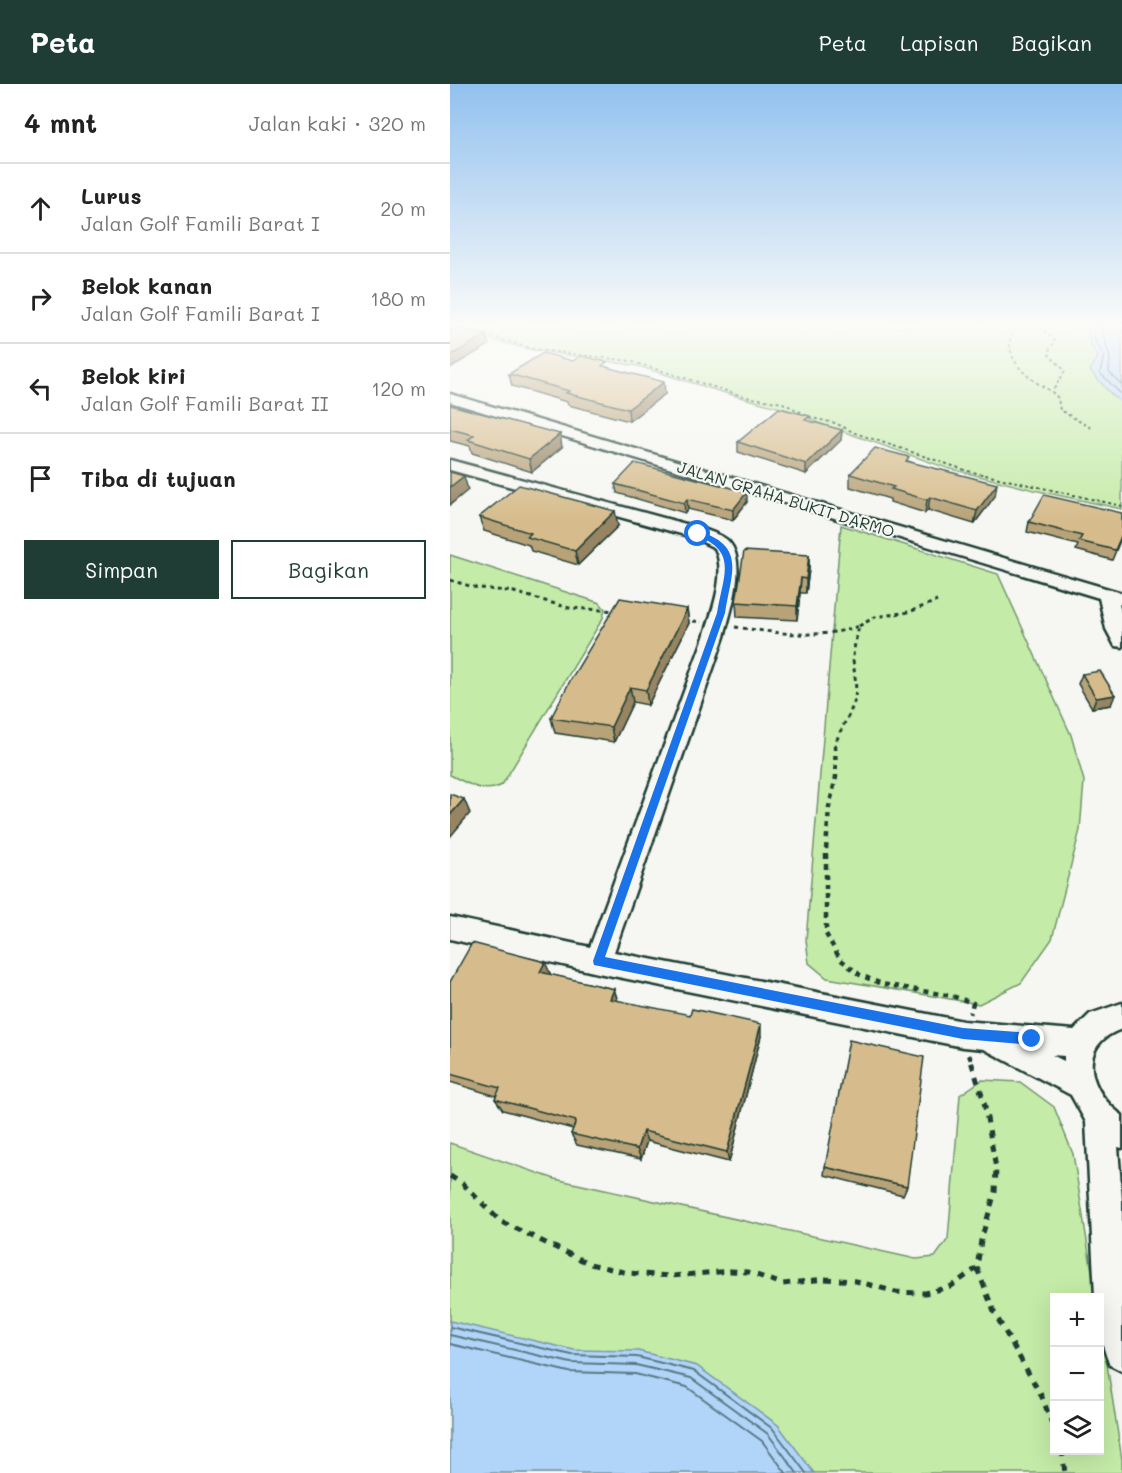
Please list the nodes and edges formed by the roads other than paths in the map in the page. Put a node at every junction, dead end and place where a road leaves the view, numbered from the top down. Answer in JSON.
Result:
{"nodes":[{"id":1,"x":466,"y":392,"type":"edge"},
{"id":2,"x":450,"y":398,"type":"edge"},
{"id":3,"x":450,"y":465,"type":"edge"},
{"id":4,"x":1117,"y":592,"type":"edge"},
{"id":5,"x":1122,"y":641,"type":"edge"},
{"id":6,"x":450,"y":928,"type":"edge"},
{"id":7,"x":598,"y":961,"type":"junction"},
{"id":8,"x":1121,"y":1009,"type":"edge"},
{"id":9,"x":980,"y":1035,"type":"junction"},
{"id":10,"x":1080,"y":1044,"type":"junction"},
{"id":11,"x":1080,"y":1084,"type":"junction"},
{"id":12,"x":1111,"y":1125,"type":"edge"},
{"id":13,"x":1122,"y":1353,"type":"edge"}],
"edges":[{"from":1,"to":4,"type":"street","name":"JALAN GRAHA BUKIT DARMO"},
{"from":2,"to":4,"type":"street","name":"JALAN GRAHA BUKIT DARMO"},
{"from":3,"to":7,"type":"street"},
{"from":4,"to":5,"type":"street"},
{"from":6,"to":7,"type":"street"},
{"from":7,"to":9,"type":"street"},
{"from":8,"to":10,"type":"street"},
{"from":9,"to":10,"type":"street"},
{"from":9,"to":11,"type":"street"},
{"from":10,"to":11,"type":"street"},
{"from":11,"to":12,"type":"street"},
{"from":12,"to":13,"type":"street"}]}
